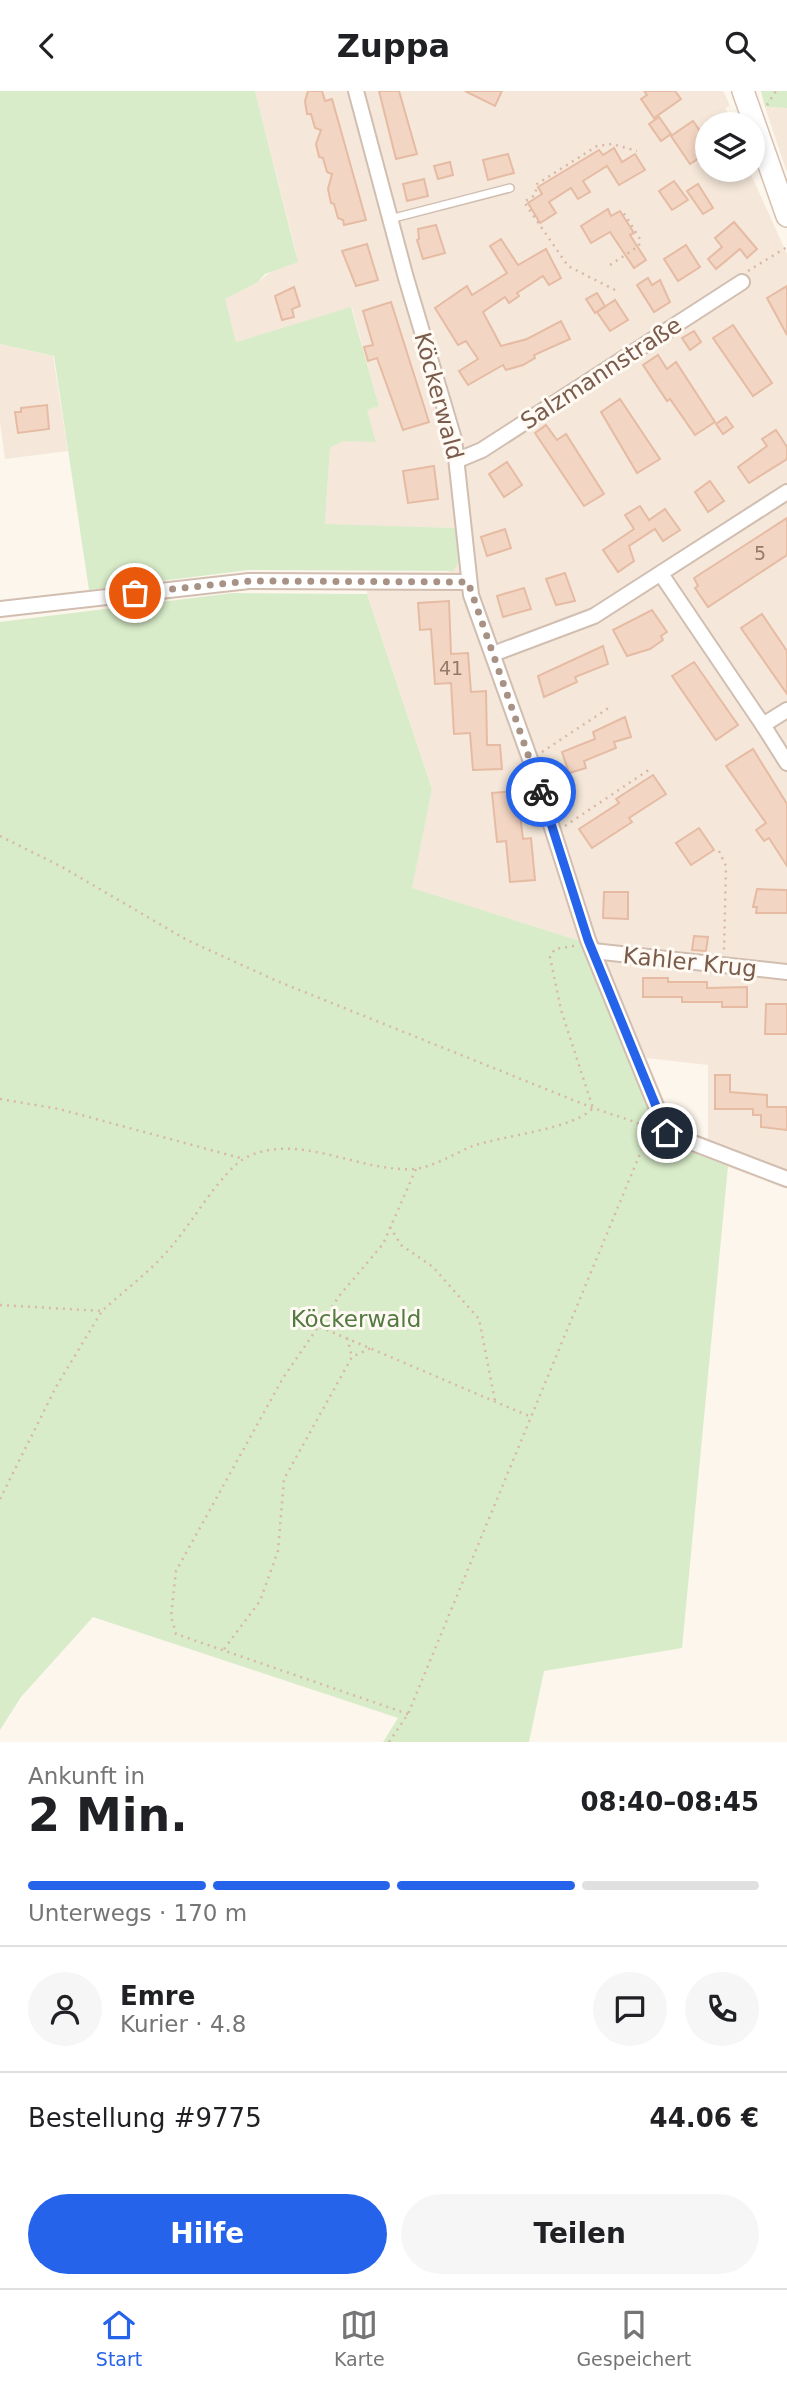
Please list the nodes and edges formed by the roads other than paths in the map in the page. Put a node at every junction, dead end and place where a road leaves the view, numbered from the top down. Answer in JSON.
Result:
{"nodes":[{"id":1,"x":356,"y":91,"type":"edge"},
{"id":2,"x":743,"y":91,"type":"edge"},
{"id":3,"x":510,"y":188,"type":"dead end"},
{"id":4,"x":787,"y":216,"type":"edge"},
{"id":5,"x":390,"y":219,"type":"junction"},
{"id":6,"x":742,"y":282,"type":"road end"},
{"id":7,"x":458,"y":460,"type":"junction"},
{"id":8,"x":787,"y":492,"type":"edge"},
{"id":9,"x":661,"y":574,"type":"junction"},
{"id":10,"x":468,"y":582,"type":"junction"},
{"id":11,"x":0,"y":609,"type":"edge"},
{"id":12,"x":493,"y":654,"type":"junction"},
{"id":13,"x":787,"y":710,"type":"edge"},
{"id":14,"x":763,"y":725,"type":"junction"},
{"id":15,"x":787,"y":763,"type":"edge"},
{"id":16,"x":592,"y":948,"type":"junction"},
{"id":17,"x":787,"y":972,"type":"edge"},
{"id":18,"x":787,"y":1179,"type":"edge"}],
"edges":[{"from":1,"to":5,"type":"street","name":"Köckerwald"},
{"from":2,"to":4,"type":"main road"},
{"from":3,"to":5,"type":"lane"},
{"from":5,"to":7,"type":"street","name":"Köckerwald"},
{"from":6,"to":7,"type":"street","name":"Salzmannstraße"},
{"from":7,"to":10,"type":"street","name":"Köckerwald"},
{"from":8,"to":9,"type":"street"},
{"from":9,"to":12,"type":"street"},
{"from":9,"to":14,"type":"street"},
{"from":10,"to":11,"type":"street"},
{"from":10,"to":12,"type":"street","name":"Köckerwald"},
{"from":12,"to":16,"type":"street","name":"Köckerwald"},
{"from":13,"to":14,"type":"street"},
{"from":14,"to":15,"type":"street"},
{"from":16,"to":17,"type":"street","name":"Kahler Krug"},
{"from":16,"to":18,"type":"street","name":"Köckerwald"}]}
